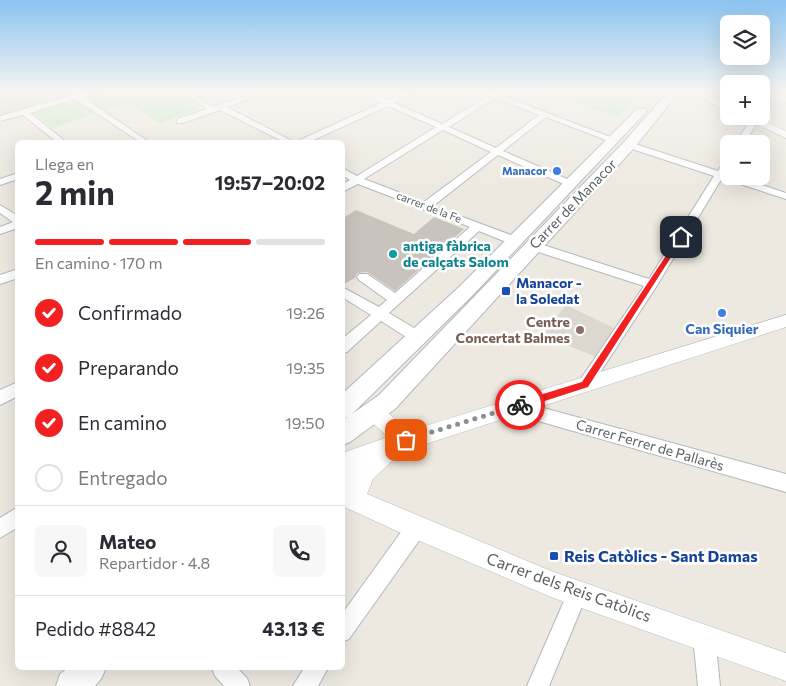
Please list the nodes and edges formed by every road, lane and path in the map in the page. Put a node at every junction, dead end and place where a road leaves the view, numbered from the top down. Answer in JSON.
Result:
{"nodes":[{"id":1,"x":38,"y":123,"type":"edge"},
{"id":2,"x":117,"y":123,"type":"edge"},
{"id":3,"x":248,"y":123,"type":"edge"},
{"id":4,"x":344,"y":123,"type":"edge"},
{"id":5,"x":434,"y":123,"type":"edge"},
{"id":6,"x":449,"y":123,"type":"edge"},
{"id":7,"x":533,"y":123,"type":"edge"},
{"id":8,"x":569,"y":123,"type":"edge"},
{"id":9,"x":630,"y":123,"type":"edge"},
{"id":10,"x":648,"y":123,"type":"edge"},
{"id":11,"x":764,"y":125,"type":"edge"},
{"id":12,"x":443,"y":127,"type":"junction"},
{"id":13,"x":786,"y":135,"type":"edge"},
{"id":14,"x":59,"y":140,"type":"edge"},
{"id":15,"x":142,"y":140,"type":"edge"},
{"id":16,"x":286,"y":140,"type":"edge"},
{"id":17,"x":307,"y":140,"type":"edge"},
{"id":18,"x":614,"y":140,"type":"junction"},
{"id":19,"x":629,"y":145,"type":"junction"},
{"id":20,"x":497,"y":151,"type":"junction"},
{"id":21,"x":606,"y":170,"type":"junction"},
{"id":22,"x":345,"y":174,"type":"edge"},
{"id":23,"x":720,"y":175,"type":"joint"},
{"id":24,"x":15,"y":177,"type":"edge"},
{"id":25,"x":357,"y":180,"type":"junction"},
{"id":26,"x":0,"y":182,"type":"edge"},
{"id":27,"x":571,"y":184,"type":"junction"},
{"id":28,"x":751,"y":185,"type":"edge"},
{"id":29,"x":345,"y":187,"type":"edge"},
{"id":30,"x":786,"y":196,"type":"edge"},
{"id":31,"x":427,"y":205,"type":"junction"},
{"id":32,"x":0,"y":208,"type":"edge"},
{"id":33,"x":15,"y":220,"type":"edge"},
{"id":34,"x":15,"y":224,"type":"edge"},
{"id":35,"x":478,"y":226,"type":"junction"},
{"id":36,"x":0,"y":231,"type":"edge"},
{"id":37,"x":524,"y":244,"type":"junction"},
{"id":38,"x":15,"y":274,"type":"edge"},
{"id":39,"x":363,"y":277,"type":"dead end"},
{"id":40,"x":0,"y":280,"type":"edge"},
{"id":41,"x":652,"y":284,"type":"junction"},
{"id":42,"x":345,"y":293,"type":"edge"},
{"id":43,"x":396,"y":300,"type":"junction"},
{"id":44,"x":380,"y":314,"type":"junction"},
{"id":45,"x":786,"y":321,"type":"edge"},
{"id":46,"x":419,"y":338,"type":"junction"},
{"id":47,"x":345,"y":345,"type":"edge"},
{"id":48,"x":585,"y":384,"type":"junction"},
{"id":49,"x":15,"y":390,"type":"edge"},
{"id":50,"x":379,"y":396,"type":"junction"},
{"id":51,"x":0,"y":398,"type":"edge"},
{"id":52,"x":514,"y":407,"type":"junction"},
{"id":53,"x":346,"y":423,"type":"edge"},
{"id":54,"x":417,"y":437,"type":"junction"},
{"id":55,"x":396,"y":444,"type":"junction"},
{"id":56,"x":345,"y":463,"type":"edge"},
{"id":57,"x":786,"y":483,"type":"edge"},
{"id":58,"x":348,"y":497,"type":"edge"},
{"id":59,"x":15,"y":518,"type":"edge"},
{"id":60,"x":416,"y":528,"type":"junction"},
{"id":61,"x":0,"y":529,"type":"edge"},
{"id":62,"x":578,"y":592,"type":"junction"},
{"id":63,"x":345,"y":628,"type":"edge"},
{"id":64,"x":704,"y":637,"type":"junction"},
{"id":65,"x":786,"y":667,"type":"edge"},
{"id":66,"x":88,"y":670,"type":"edge"},
{"id":67,"x":225,"y":670,"type":"edge"},
{"id":68,"x":316,"y":670,"type":"edge"},
{"id":69,"x":72,"y":686,"type":"edge"},
{"id":70,"x":240,"y":686,"type":"edge"},
{"id":71,"x":304,"y":686,"type":"edge"},
{"id":72,"x":538,"y":686,"type":"edge"},
{"id":73,"x":709,"y":686,"type":"edge"}],
"edges":[{"from":1,"to":14,"type":"street"},
{"from":2,"to":15,"type":"street"},
{"from":3,"to":16,"type":"street"},
{"from":4,"to":17,"type":"street"},
{"from":5,"to":12,"type":"street"},
{"from":6,"to":12,"type":"street"},
{"from":7,"to":20,"type":"street"},
{"from":8,"to":18,"type":"street"},
{"from":9,"to":18,"type":"main road","name":"Carrer de Manacor"},
{"from":10,"to":19,"type":"main road","name":"Carrer de Manacor"},
{"from":11,"to":13,"type":"street"},
{"from":12,"to":20,"type":"street"},
{"from":12,"to":25,"type":"street"},
{"from":18,"to":21,"type":"main road"},
{"from":18,"to":27,"type":"main road","name":"Carrer de Manacor"},
{"from":19,"to":21,"type":"main road","name":"Carrer de Manacor"},
{"from":19,"to":23,"type":"street"},
{"from":20,"to":27,"type":"street"},
{"from":20,"to":31,"type":"street"},
{"from":21,"to":37,"type":"main road","name":"Carrer de Manacor"},
{"from":22,"to":25,"type":"street","name":"carrer de la Fe"},
{"from":23,"to":41,"type":"street"},
{"from":24,"to":26,"type":"street"},
{"from":25,"to":29,"type":"street"},
{"from":25,"to":31,"type":"street","name":"carrer de la Fe"},
{"from":27,"to":37,"type":"main road","name":"Carrer de Manacor"},
{"from":28,"to":30,"type":"street"},
{"from":31,"to":35,"type":"street","name":"carrer de la Fe"},
{"from":32,"to":33,"type":"street"},
{"from":34,"to":36,"type":"street"},
{"from":35,"to":37,"type":"street","name":"carrer de la Fe"},
{"from":35,"to":43,"type":"street"},
{"from":37,"to":41,"type":"street"},
{"from":37,"to":46,"type":"main road","name":"Carrer de Manacor"},
{"from":37,"to":50,"type":"main road","name":"Carrer de Manacor"},
{"from":38,"to":40,"type":"street"},
{"from":39,"to":43,"type":"street"},
{"from":41,"to":48,"type":"street"},
{"from":42,"to":44,"type":"street"},
{"from":43,"to":44,"type":"street"},
{"from":44,"to":46,"type":"street"},
{"from":44,"to":47,"type":"street"},
{"from":45,"to":48,"type":"street"},
{"from":46,"to":50,"type":"main road","name":"Carrer de Manacor"},
{"from":48,"to":52,"type":"street"},
{"from":49,"to":51,"type":"street"},
{"from":50,"to":53,"type":"main road","name":"Carrer de Manacor"},
{"from":50,"to":53,"type":"main road","name":"Carrer de Manacor"},
{"from":50,"to":54,"type":"street"},
{"from":52,"to":54,"type":"street"},
{"from":52,"to":57,"type":"street","name":"Carrer Ferrer de Pallarès"},
{"from":54,"to":55,"type":"street"},
{"from":55,"to":56,"type":"street"},
{"from":55,"to":58,"type":"street"},
{"from":58,"to":60,"type":"street","name":"Carrer dels Reis Catòlics"},
{"from":59,"to":61,"type":"street"},
{"from":60,"to":62,"type":"street","name":"Carrer dels Reis Catòlics"},
{"from":60,"to":63,"type":"street"},
{"from":62,"to":64,"type":"street","name":"Carrer dels Reis Catòlics"},
{"from":62,"to":72,"type":"street"},
{"from":64,"to":65,"type":"street","name":"Carrer dels Reis Catòlics"},
{"from":64,"to":73,"type":"street"},
{"from":66,"to":69,"type":"main road"},
{"from":67,"to":70,"type":"street"},
{"from":68,"to":71,"type":"street"}]}
